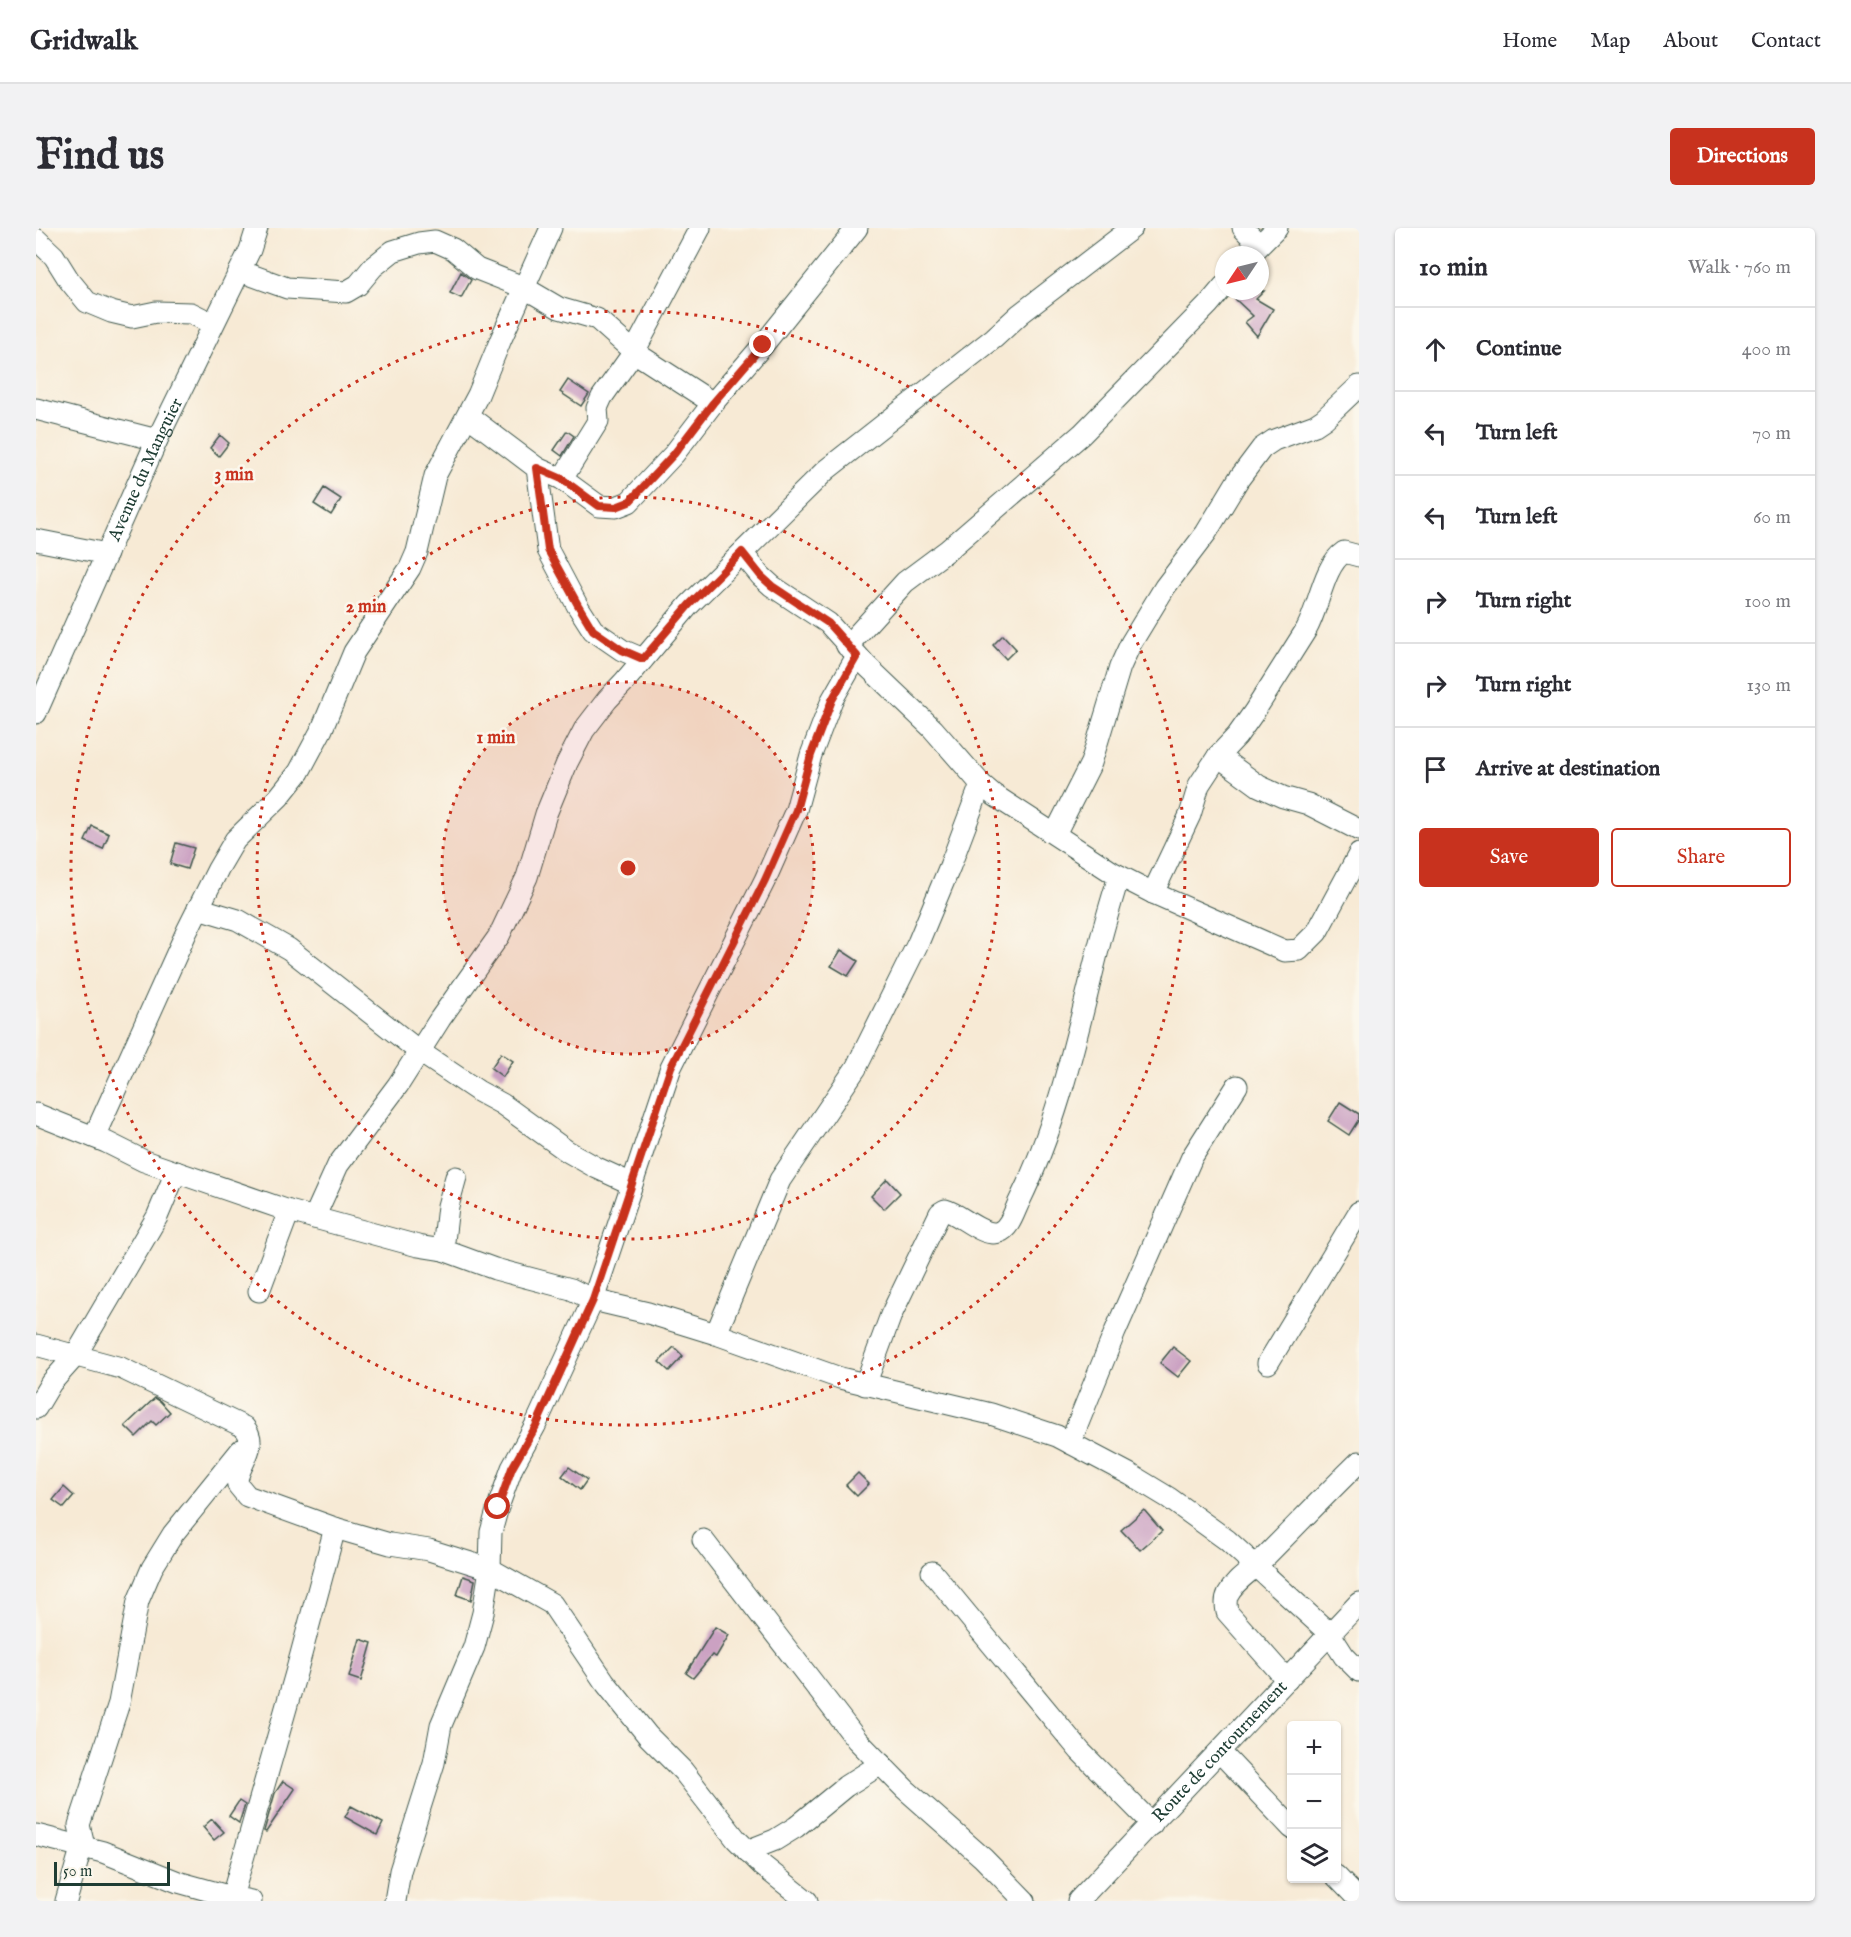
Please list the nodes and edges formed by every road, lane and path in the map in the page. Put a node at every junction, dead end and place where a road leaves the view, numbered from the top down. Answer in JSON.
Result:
{"nodes":[{"id":1,"x":257,"y":228,"type":"edge"},
{"id":2,"x":550,"y":228,"type":"edge"},
{"id":3,"x":700,"y":228,"type":"edge"},
{"id":4,"x":857,"y":228,"type":"edge"},
{"id":5,"x":1132,"y":228,"type":"edge"},
{"id":6,"x":1243,"y":228,"type":"edge"},
{"id":7,"x":1277,"y":228,"type":"edge"},
{"id":8,"x":36,"y":239,"type":"edge"},
{"id":9,"x":1253,"y":246,"type":"edge"},
{"id":10,"x":1259,"y":246,"type":"edge"},
{"id":11,"x":240,"y":271,"type":"junction"},
{"id":12,"x":523,"y":287,"type":"junction"},
{"id":13,"x":1215,"y":297,"type":"edge"},
{"id":14,"x":213,"y":324,"type":"junction"},
{"id":15,"x":634,"y":352,"type":"junction"},
{"id":16,"x":1359,"y":386,"type":"edge"},
{"id":17,"x":713,"y":403,"type":"junction"},
{"id":18,"x":36,"y":409,"type":"edge"},
{"id":19,"x":468,"y":416,"type":"junction"},
{"id":20,"x":157,"y":440,"type":"junction"},
{"id":21,"x":537,"y":468,"type":"junction"},
{"id":22,"x":562,"y":479,"type":"junction"},
{"id":23,"x":36,"y":540,"type":"edge"},
{"id":24,"x":742,"y":552,"type":"junction"},
{"id":25,"x":106,"y":554,"type":"junction"},
{"id":26,"x":1359,"y":556,"type":"edge"},
{"id":27,"x":852,"y":651,"type":"junction"},
{"id":28,"x":643,"y":659,"type":"junction"},
{"id":29,"x":36,"y":713,"type":"edge"},
{"id":30,"x":1218,"y":756,"type":"junction"},
{"id":31,"x":981,"y":784,"type":"junction"},
{"id":32,"x":1359,"y":830,"type":"edge"},
{"id":33,"x":1055,"y":834,"type":"junction"},
{"id":34,"x":1359,"y":854,"type":"edge"},
{"id":35,"x":1119,"y":876,"type":"junction"},
{"id":36,"x":1153,"y":893,"type":"junction"},
{"id":37,"x":198,"y":908,"type":"junction"},
{"id":38,"x":420,"y":1052,"type":"junction"},
{"id":39,"x":1237,"y":1086,"type":"dead end"},
{"id":40,"x":36,"y":1114,"type":"edge"},
{"id":41,"x":94,"y":1137,"type":"junction"},
{"id":42,"x":176,"y":1172,"type":"junction"},
{"id":43,"x":456,"y":1177,"type":"dead end"},
{"id":44,"x":632,"y":1184,"type":"junction"},
{"id":45,"x":289,"y":1211,"type":"junction"},
{"id":46,"x":1359,"y":1212,"type":"edge"},
{"id":47,"x":314,"y":1218,"type":"junction"},
{"id":48,"x":443,"y":1250,"type":"junction"},
{"id":49,"x":259,"y":1291,"type":"dead end"},
{"id":50,"x":593,"y":1300,"type":"junction"},
{"id":51,"x":716,"y":1334,"type":"junction"},
{"id":52,"x":36,"y":1345,"type":"edge"},
{"id":53,"x":76,"y":1354,"type":"junction"},
{"id":54,"x":1268,"y":1363,"type":"dead end"},
{"id":55,"x":865,"y":1385,"type":"junction"},
{"id":56,"x":36,"y":1408,"type":"edge"},
{"id":57,"x":251,"y":1438,"type":"junction"},
{"id":58,"x":1070,"y":1443,"type":"junction"},
{"id":59,"x":1359,"y":1462,"type":"edge"},
{"id":60,"x":335,"y":1528,"type":"junction"},
{"id":61,"x":703,"y":1540,"type":"dead end"},
{"id":62,"x":1256,"y":1566,"type":"junction"},
{"id":63,"x":490,"y":1569,"type":"junction"},
{"id":64,"x":932,"y":1572,"type":"dead end"},
{"id":65,"x":1359,"y":1603,"type":"edge"},
{"id":66,"x":1330,"y":1634,"type":"junction"},
{"id":67,"x":1359,"y":1671,"type":"edge"},
{"id":68,"x":1287,"y":1680,"type":"junction"},
{"id":69,"x":1220,"y":1752,"type":"junction"},
{"id":70,"x":881,"y":1764,"type":"junction"},
{"id":71,"x":1287,"y":1823,"type":"edge"},
{"id":72,"x":1152,"y":1824,"type":"junction"},
{"id":73,"x":36,"y":1835,"type":"edge"},
{"id":74,"x":82,"y":1846,"type":"junction"},
{"id":75,"x":747,"y":1851,"type":"junction"},
{"id":76,"x":1341,"y":1881,"type":"edge"},
{"id":77,"x":238,"y":1900,"type":"edge"},
{"id":78,"x":1359,"y":1900,"type":"edge"},
{"id":79,"x":66,"y":1901,"type":"edge"},
{"id":80,"x":395,"y":1901,"type":"edge"},
{"id":81,"x":807,"y":1901,"type":"edge"},
{"id":82,"x":1025,"y":1901,"type":"edge"},
{"id":83,"x":1078,"y":1901,"type":"edge"}],
"edges":[{"from":1,"to":11,"type":"street","name":"Avenue du Manguier"},
{"from":2,"to":12,"type":"street"},
{"from":3,"to":15,"type":"street"},
{"from":4,"to":17,"type":"street"},
{"from":5,"to":24,"type":"street"},
{"from":6,"to":9,"type":"street"},
{"from":7,"to":10,"type":"street"},
{"from":8,"to":14,"type":"street"},
{"from":11,"to":12,"type":"street"},
{"from":11,"to":14,"type":"street","name":"Avenue du Manguier"},
{"from":12,"to":15,"type":"street"},
{"from":12,"to":19,"type":"street"},
{"from":13,"to":27,"type":"street"},
{"from":14,"to":20,"type":"street","name":"Avenue du Manguier"},
{"from":15,"to":17,"type":"street"},
{"from":15,"to":22,"type":"street"},
{"from":16,"to":33,"type":"street"},
{"from":17,"to":22,"type":"street"},
{"from":18,"to":20,"type":"street"},
{"from":19,"to":21,"type":"street"},
{"from":19,"to":37,"type":"street"},
{"from":20,"to":25,"type":"street","name":"Avenue du Manguier"},
{"from":21,"to":22,"type":"street"},
{"from":21,"to":28,"type":"street"},
{"from":23,"to":25,"type":"street"},
{"from":24,"to":27,"type":"street"},
{"from":24,"to":28,"type":"street"},
{"from":25,"to":29,"type":"street","name":"Avenue du Manguier"},
{"from":26,"to":30,"type":"street"},
{"from":27,"to":31,"type":"street"},
{"from":27,"to":44,"type":"street"},
{"from":28,"to":38,"type":"street"},
{"from":30,"to":32,"type":"street"},
{"from":30,"to":36,"type":"street"},
{"from":31,"to":33,"type":"street"},
{"from":31,"to":51,"type":"street"},
{"from":33,"to":35,"type":"street"},
{"from":34,"to":36,"type":"street"},
{"from":35,"to":36,"type":"street"},
{"from":35,"to":55,"type":"street"},
{"from":37,"to":38,"type":"street"},
{"from":37,"to":41,"type":"street"},
{"from":38,"to":44,"type":"street"},
{"from":38,"to":47,"type":"street"},
{"from":39,"to":58,"type":"street"},
{"from":40,"to":41,"type":"street"},
{"from":41,"to":42,"type":"street"},
{"from":42,"to":45,"type":"street"},
{"from":42,"to":53,"type":"street"},
{"from":43,"to":48,"type":"street"},
{"from":44,"to":50,"type":"street"},
{"from":45,"to":47,"type":"street"},
{"from":45,"to":49,"type":"street"},
{"from":46,"to":54,"type":"street"},
{"from":47,"to":48,"type":"street"},
{"from":48,"to":50,"type":"street"},
{"from":50,"to":51,"type":"street"},
{"from":50,"to":63,"type":"street"},
{"from":51,"to":55,"type":"street"},
{"from":52,"to":53,"type":"street"},
{"from":53,"to":56,"type":"street"},
{"from":53,"to":57,"type":"street"},
{"from":55,"to":58,"type":"street"},
{"from":57,"to":60,"type":"street"},
{"from":57,"to":74,"type":"street"},
{"from":58,"to":62,"type":"street"},
{"from":59,"to":62,"type":"street"},
{"from":60,"to":63,"type":"street"},
{"from":60,"to":77,"type":"street"},
{"from":61,"to":70,"type":"street"},
{"from":62,"to":66,"type":"street"},
{"from":62,"to":68,"type":"street"},
{"from":63,"to":75,"type":"street"},
{"from":63,"to":80,"type":"street"},
{"from":64,"to":72,"type":"street"},
{"from":65,"to":66,"type":"street","name":"Route de contournement"},
{"from":66,"to":67,"type":"street"},
{"from":66,"to":68,"type":"street","name":"Route de contournement"},
{"from":68,"to":69,"type":"street","name":"Route de contournement"},
{"from":69,"to":71,"type":"street"},
{"from":69,"to":72,"type":"street","name":"Route de contournement"},
{"from":70,"to":75,"type":"street"},
{"from":70,"to":82,"type":"street"},
{"from":72,"to":83,"type":"street","name":"Route de contournement"},
{"from":73,"to":74,"type":"street"},
{"from":74,"to":77,"type":"street"},
{"from":74,"to":79,"type":"street"},
{"from":75,"to":81,"type":"street"},
{"from":76,"to":78,"type":"street"}]}
